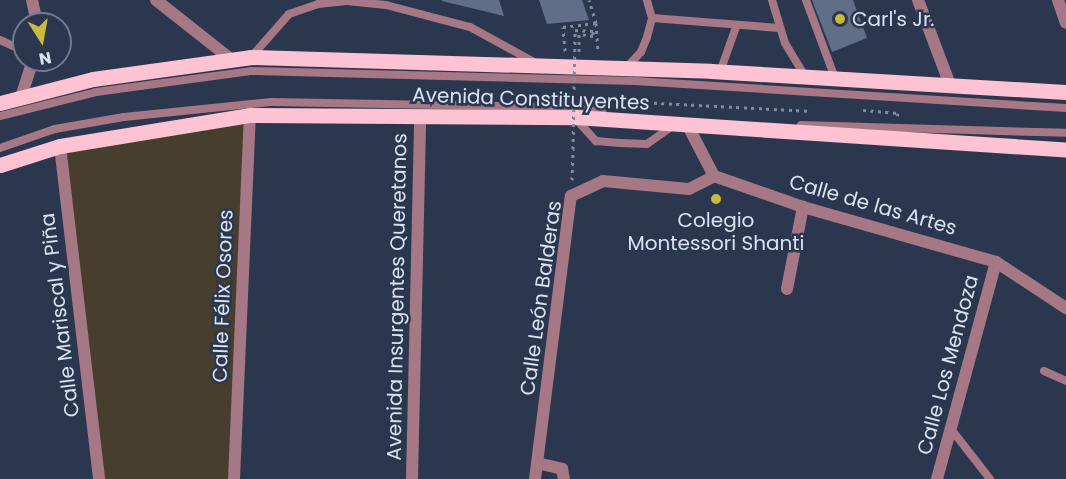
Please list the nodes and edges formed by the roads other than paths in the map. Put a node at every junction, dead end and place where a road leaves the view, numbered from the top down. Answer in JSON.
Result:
{"nodes":[{"id":1,"x":156,"y":0,"type":"edge"},
{"id":2,"x":647,"y":0,"type":"edge"},
{"id":3,"x":772,"y":0,"type":"edge"},
{"id":4,"x":806,"y":0,"type":"edge"},
{"id":5,"x":918,"y":0,"type":"edge"},
{"id":6,"x":1058,"y":0,"type":"edge"},
{"id":7,"x":652,"y":18,"type":"junction"},
{"id":8,"x":1066,"y":23,"type":"edge"},
{"id":9,"x":736,"y":27,"type":"junction"},
{"id":10,"x":780,"y":28,"type":"junction"},
{"id":11,"x":250,"y":57,"type":"junction"},
{"id":12,"x":232,"y":60,"type":"junction"},
{"id":13,"x":538,"y":64,"type":"junction"},
{"id":14,"x":626,"y":68,"type":"junction"},
{"id":15,"x":29,"y":72,"type":"edge"},
{"id":16,"x":720,"y":72,"type":"junction"},
{"id":17,"x":805,"y":76,"type":"junction"},
{"id":18,"x":835,"y":78,"type":"junction"},
{"id":19,"x":949,"y":82,"type":"junction"},
{"id":20,"x":1066,"y":92,"type":"edge"},
{"id":21,"x":21,"y":97,"type":"junction"},
{"id":22,"x":0,"y":103,"type":"edge"},
{"id":23,"x":1066,"y":108,"type":"edge"},
{"id":24,"x":421,"y":110,"type":"junction"},
{"id":25,"x":250,"y":115,"type":"junction"},
{"id":26,"x":0,"y":117,"type":"edge"},
{"id":27,"x":575,"y":117,"type":"junction"},
{"id":28,"x":681,"y":126,"type":"junction"},
{"id":29,"x":1066,"y":133,"type":"edge"},
{"id":30,"x":60,"y":146,"type":"junction"},
{"id":31,"x":0,"y":148,"type":"edge"},
{"id":32,"x":1066,"y":150,"type":"edge"},
{"id":33,"x":0,"y":165,"type":"edge"},
{"id":34,"x":714,"y":176,"type":"junction"},
{"id":35,"x":803,"y":207,"type":"junction"},
{"id":36,"x":996,"y":262,"type":"junction"},
{"id":37,"x":787,"y":289,"type":"dead end"},
{"id":38,"x":1066,"y":308,"type":"edge"},
{"id":39,"x":1044,"y":371,"type":"dead end"},
{"id":40,"x":1066,"y":381,"type":"edge"},
{"id":41,"x":951,"y":429,"type":"junction"},
{"id":42,"x":537,"y":463,"type":"junction"},
{"id":43,"x":99,"y":479,"type":"edge"},
{"id":44,"x":234,"y":479,"type":"edge"},
{"id":45,"x":412,"y":479,"type":"edge"},
{"id":46,"x":535,"y":479,"type":"edge"},
{"id":47,"x":564,"y":479,"type":"edge"},
{"id":48,"x":937,"y":479,"type":"edge"},
{"id":49,"x":990,"y":479,"type":"edge"}],
"edges":[{"from":1,"to":12,"type":"street"},
{"from":2,"to":7,"type":"lane"},
{"from":3,"to":10,"type":"lane"},
{"from":4,"to":18,"type":"lane"},
{"from":5,"to":19,"type":"street"},
{"from":6,"to":8,"type":"street"},
{"from":7,"to":9,"type":"lane"},
{"from":7,"to":14,"type":"lane"},
{"from":9,"to":10,"type":"lane"},
{"from":9,"to":16,"type":"lane"},
{"from":10,"to":17,"type":"lane"},
{"from":11,"to":12,"type":"main road","name":"Avenida Constituyentes"},
{"from":11,"to":13,"type":"main road","name":"Avenida Constituyentes"},
{"from":11,"to":13,"type":"lane"},
{"from":12,"to":21,"type":"main road","name":"Avenida Constituyentes"},
{"from":13,"to":14,"type":"main road","name":"Avenida Constituyentes"},
{"from":14,"to":16,"type":"main road","name":"Avenida Constituyentes"},
{"from":15,"to":21,"type":"street"},
{"from":16,"to":17,"type":"main road","name":"Avenida Constituyentes"},
{"from":17,"to":18,"type":"main road","name":"Avenida Constituyentes"},
{"from":18,"to":19,"type":"main road","name":"Avenida Constituyentes"},
{"from":19,"to":20,"type":"main road","name":"Avenida Constituyentes"},
{"from":21,"to":22,"type":"main road","name":"Avenida Constituyentes"},
{"from":23,"to":26,"type":"lane"},
{"from":24,"to":25,"type":"main road","name":"Avenida Constituyentes"},
{"from":24,"to":27,"type":"main road","name":"Avenida Constituyentes"},
{"from":24,"to":29,"type":"lane"},
{"from":24,"to":31,"type":"lane"},
{"from":24,"to":45,"type":"street","name":"Avenida Insurgentes Queretanos"},
{"from":25,"to":30,"type":"main road","name":"Avenida Constituyentes"},
{"from":25,"to":44,"type":"street","name":"Calle Félix Osores"},
{"from":27,"to":28,"type":"main road","name":"Avenida Constituyentes"},
{"from":27,"to":28,"type":"lane"},
{"from":28,"to":32,"type":"main road","name":"Avenida Constituyentes"},
{"from":28,"to":34,"type":"street"},
{"from":30,"to":33,"type":"main road","name":"Avenida Constituyentes"},
{"from":30,"to":43,"type":"street","name":"Calle Mariscal y Piña"},
{"from":34,"to":35,"type":"street","name":"Calle de las Artes"},
{"from":34,"to":42,"type":"street","name":"Calle León Balderas"},
{"from":35,"to":36,"type":"street","name":"Calle de las Artes"},
{"from":35,"to":37,"type":"street"},
{"from":36,"to":38,"type":"street","name":"Calle de las Artes"},
{"from":36,"to":41,"type":"street","name":"Calle Los Mendoza"},
{"from":39,"to":40,"type":"lane"},
{"from":41,"to":48,"type":"street","name":"Calle Los Mendoza"},
{"from":41,"to":49,"type":"lane"},
{"from":42,"to":46,"type":"street","name":"Calle León Balderas"},
{"from":42,"to":47,"type":"street"}]}
